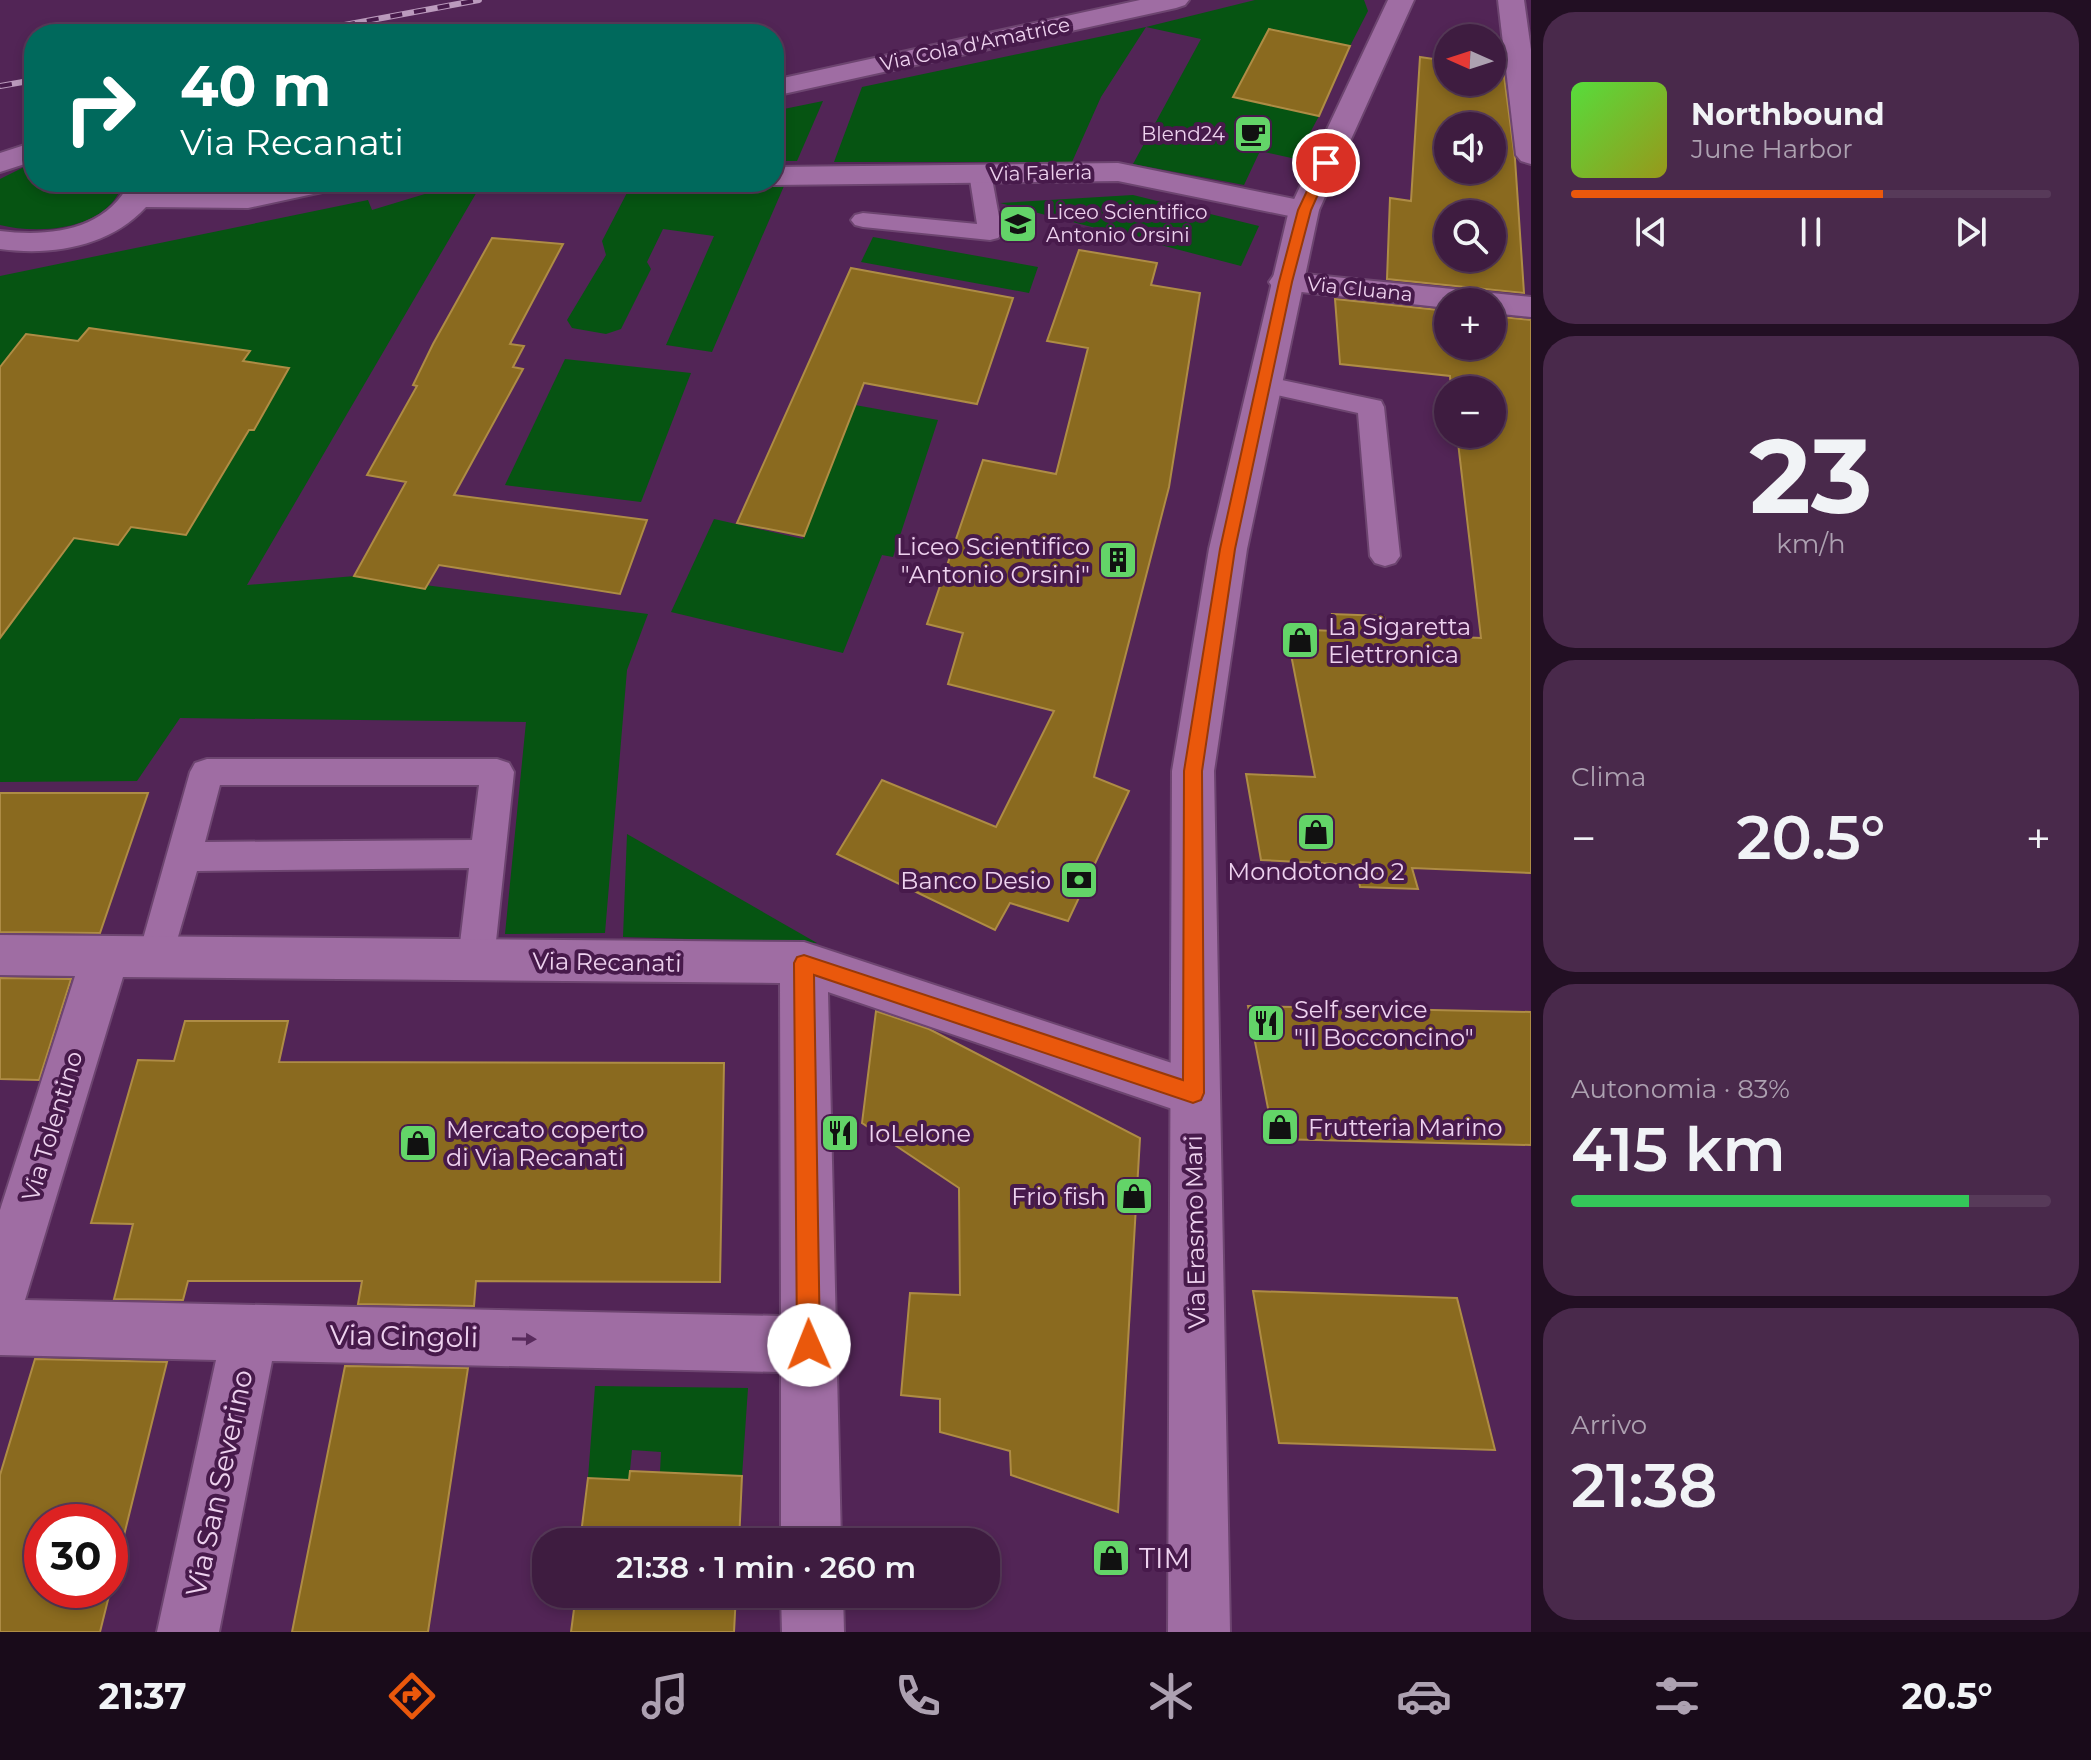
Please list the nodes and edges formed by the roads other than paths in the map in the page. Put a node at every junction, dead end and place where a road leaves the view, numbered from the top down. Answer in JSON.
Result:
{"nodes":[{"id":1,"x":1176,"y":0,"type":"edge"},
{"id":2,"x":1401,"y":0,"type":"edge"},
{"id":3,"x":1511,"y":0,"type":"edge"},
{"id":4,"x":1523,"y":43,"type":"edge"},
{"id":5,"x":784,"y":86,"type":"edge"},
{"id":6,"x":24,"y":155,"type":"edge"},
{"id":7,"x":1531,"y":155,"type":"edge"},
{"id":8,"x":0,"y":163,"type":"edge"},
{"id":9,"x":980,"y":173,"type":"junction"},
{"id":10,"x":784,"y":176,"type":"edge"},
{"id":11,"x":141,"y":192,"type":"edge"},
{"id":12,"x":166,"y":192,"type":"edge"},
{"id":13,"x":282,"y":192,"type":"edge"},
{"id":14,"x":1304,"y":210,"type":"junction"},
{"id":15,"x":863,"y":220,"type":"dead end"},
{"id":16,"x":0,"y":240,"type":"edge"},
{"id":17,"x":1285,"y":282,"type":"junction"},
{"id":18,"x":1434,"y":297,"type":"edge"},
{"id":19,"x":1506,"y":304,"type":"edge"},
{"id":20,"x":1531,"y":307,"type":"edge"},
{"id":21,"x":1263,"y":384,"type":"junction"},
{"id":22,"x":1385,"y":556,"type":"dead end"},
{"id":23,"x":488,"y":854,"type":"junction"},
{"id":24,"x":184,"y":857,"type":"junction"},
{"id":25,"x":0,"y":955,"type":"edge"},
{"id":26,"x":105,"y":957,"type":"junction"},
{"id":27,"x":156,"y":957,"type":"junction"},
{"id":28,"x":476,"y":960,"type":"junction"},
{"id":29,"x":804,"y":963,"type":"junction"},
{"id":30,"x":1193,"y":1093,"type":"junction"},
{"id":31,"x":0,"y":1295,"type":"edge"},
{"id":32,"x":0,"y":1327,"type":"edge"},
{"id":33,"x":250,"y":1333,"type":"junction"},
{"id":34,"x":809,"y":1345,"type":"junction"},
{"id":35,"x":811,"y":1528,"type":"edge"},
{"id":36,"x":812,"y":1608,"type":"edge"},
{"id":37,"x":188,"y":1632,"type":"edge"},
{"id":38,"x":813,"y":1632,"type":"edge"},
{"id":39,"x":1199,"y":1632,"type":"edge"}],
"edges":[{"from":1,"to":5,"type":"street","name":"Via Cola d'Amatrice"},
{"from":2,"to":14,"type":"street","name":"Via Erasmo Mari"},
{"from":3,"to":4,"type":"street"},
{"from":4,"to":7,"type":"street"},
{"from":6,"to":8,"type":"street"},
{"from":9,"to":10,"type":"street","name":"Via Faleria"},
{"from":9,"to":14,"type":"street","name":"Via Faleria"},
{"from":9,"to":15,"type":"lane"},
{"from":11,"to":16,"type":"street"},
{"from":12,"to":13,"type":"street"},
{"from":14,"to":17,"type":"street","name":"Via Erasmo Mari"},
{"from":17,"to":18,"type":"street","name":"Via Cluana"},
{"from":17,"to":21,"type":"street","name":"Via Erasmo Mari"},
{"from":19,"to":20,"type":"street"},
{"from":21,"to":22,"type":"lane"},
{"from":21,"to":30,"type":"street","name":"Via Erasmo Mari"},
{"from":23,"to":24,"type":"lane"},
{"from":23,"to":24,"type":"lane"},
{"from":23,"to":28,"type":"lane"},
{"from":24,"to":27,"type":"lane"},
{"from":25,"to":26,"type":"street","name":"Via Recanati"},
{"from":26,"to":27,"type":"street","name":"Via Recanati"},
{"from":26,"to":31,"type":"street","name":"Via Tolentino"},
{"from":27,"to":28,"type":"street","name":"Via Recanati"},
{"from":28,"to":29,"type":"street","name":"Via Recanati"},
{"from":29,"to":30,"type":"street","name":"Via Recanati"},
{"from":29,"to":34,"type":"street"},
{"from":30,"to":39,"type":"street","name":"Via Erasmo Mari"},
{"from":32,"to":33,"type":"street","name":"Via Cingoli"},
{"from":33,"to":34,"type":"street","name":"Via Cingoli","one_way":true},
{"from":33,"to":37,"type":"street","name":"Via San Severino"},
{"from":34,"to":35,"type":"street"},
{"from":36,"to":38,"type":"street"}]}
